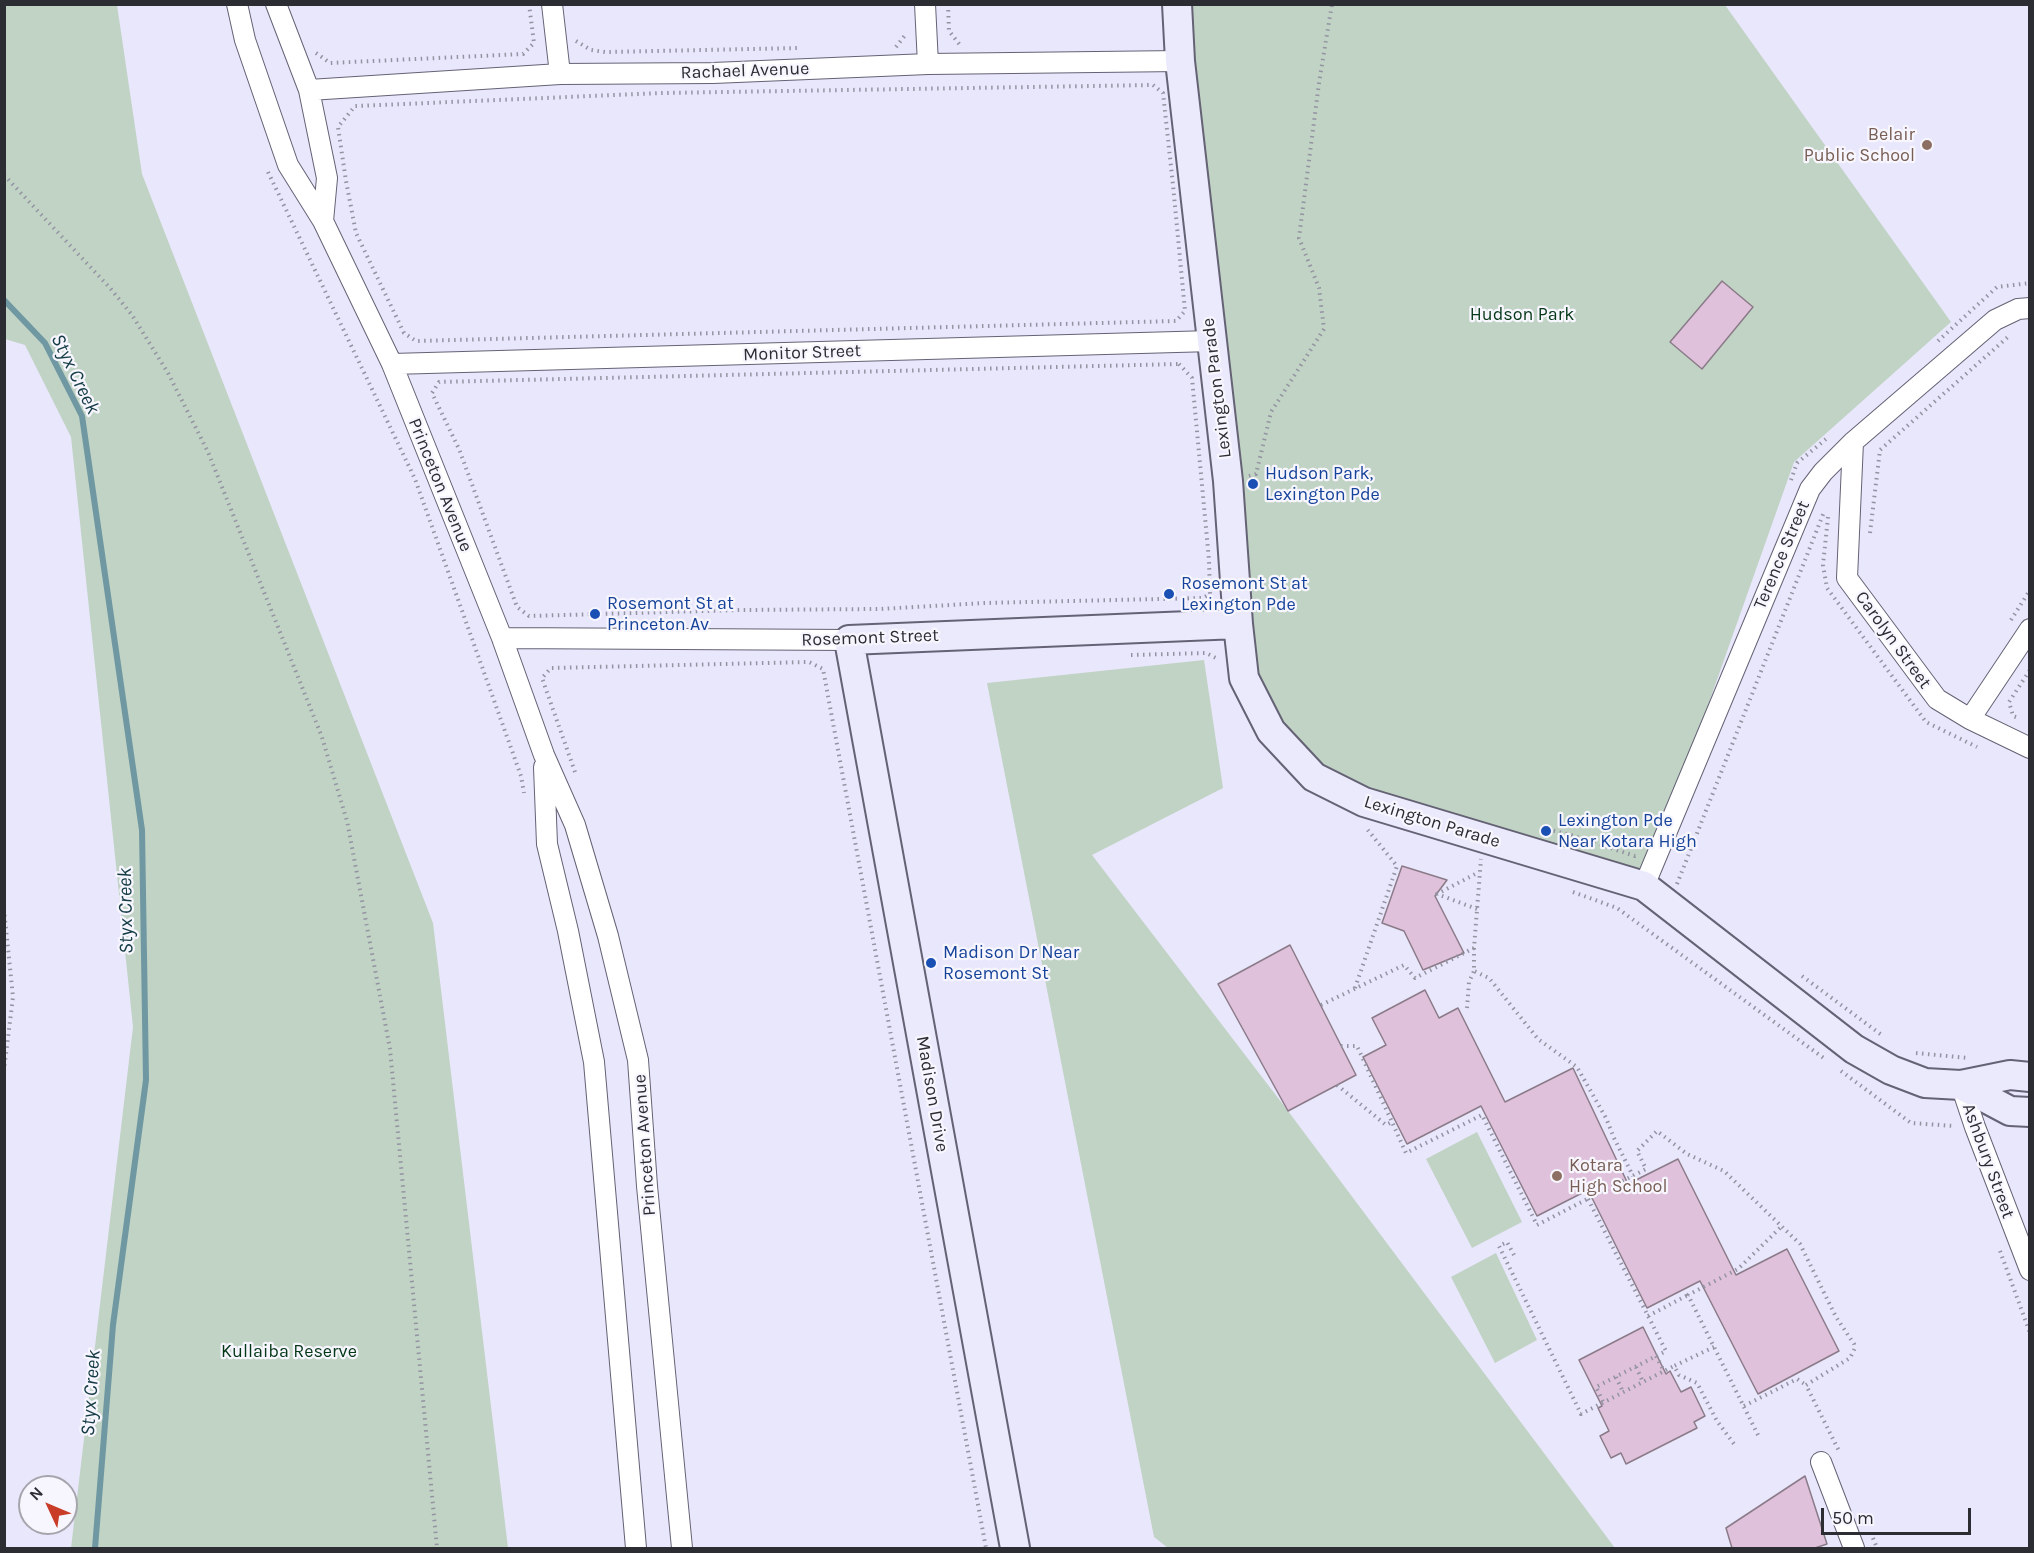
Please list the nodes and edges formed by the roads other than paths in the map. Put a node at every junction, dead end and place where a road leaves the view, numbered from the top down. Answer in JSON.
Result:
{"nodes":[{"id":1,"x":237,"y":4,"type":"edge"},
{"id":2,"x":276,"y":4,"type":"edge"},
{"id":3,"x":552,"y":4,"type":"edge"},
{"id":4,"x":925,"y":4,"type":"edge"},
{"id":5,"x":1178,"y":4,"type":"edge"},
{"id":6,"x":1180,"y":61,"type":"junction"},
{"id":7,"x":928,"y":64,"type":"junction"},
{"id":8,"x":560,"y":74,"type":"junction"},
{"id":9,"x":309,"y":90,"type":"junction"},
{"id":10,"x":322,"y":221,"type":"junction"},
{"id":11,"x":2030,"y":308,"type":"edge"},
{"id":12,"x":1212,"y":341,"type":"junction"},
{"id":13,"x":392,"y":364,"type":"junction"},
{"id":14,"x":1853,"y":442,"type":"junction"},
{"id":15,"x":1238,"y":624,"type":"junction"},
{"id":16,"x":2030,"y":629,"type":"edge"},
{"id":17,"x":502,"y":638,"type":"junction"},
{"id":18,"x":849,"y":640,"type":"junction"},
{"id":19,"x":1970,"y":719,"type":"junction"},
{"id":20,"x":2030,"y":748,"type":"edge"},
{"id":21,"x":544,"y":755,"type":"junction"},
{"id":22,"x":1644,"y":886,"type":"junction"},
{"id":23,"x":2030,"y":1077,"type":"edge"},
{"id":24,"x":1961,"y":1085,"type":"junction"},
{"id":25,"x":2030,"y":1112,"type":"edge"},
{"id":26,"x":2030,"y":1270,"type":"edge"},
{"id":27,"x":1821,"y":1462,"type":"dead end"},
{"id":28,"x":636,"y":1548,"type":"edge"},
{"id":29,"x":681,"y":1548,"type":"edge"},
{"id":30,"x":1015,"y":1548,"type":"edge"},
{"id":31,"x":1854,"y":1548,"type":"edge"}],
"edges":[{"from":1,"to":10,"type":"street","name":"Princeton Avenue"},
{"from":2,"to":9,"type":"street"},
{"from":3,"to":8,"type":"street"},
{"from":4,"to":7,"type":"street"},
{"from":5,"to":6,"type":"main road","name":"Lexington Parade"},
{"from":6,"to":7,"type":"street","name":"Rachael Avenue"},
{"from":6,"to":12,"type":"main road","name":"Lexington Parade"},
{"from":7,"to":8,"type":"street","name":"Rachael Avenue"},
{"from":8,"to":9,"type":"street","name":"Rachael Avenue"},
{"from":9,"to":10,"type":"street"},
{"from":10,"to":13,"type":"street","name":"Princeton Avenue"},
{"from":11,"to":14,"type":"street","name":"Terence Street"},
{"from":12,"to":13,"type":"street","name":"Monitor Street"},
{"from":12,"to":15,"type":"main road","name":"Lexington Parade"},
{"from":13,"to":17,"type":"street","name":"Princeton Avenue"},
{"from":14,"to":19,"type":"street","name":"Carolyn Street"},
{"from":14,"to":22,"type":"street","name":"Terence Street"},
{"from":15,"to":18,"type":"main road","name":"Rosemont Street"},
{"from":15,"to":22,"type":"main road","name":"Lexington Parade"},
{"from":16,"to":19,"type":"street"},
{"from":17,"to":18,"type":"street","name":"Rosemont Street"},
{"from":17,"to":21,"type":"street","name":"Princeton Avenue"},
{"from":18,"to":30,"type":"main road","name":"Madison Drive"},
{"from":19,"to":20,"type":"street","name":"Carolyn Street"},
{"from":21,"to":28,"type":"street","name":"Princeton Avenue"},
{"from":21,"to":29,"type":"street","name":"Princeton Avenue"},
{"from":22,"to":24,"type":"main road","name":"Lexington Parade"},
{"from":23,"to":24,"type":"main road","name":"Lexington Parade"},
{"from":24,"to":25,"type":"main road","name":"Lexington Parade"},
{"from":24,"to":26,"type":"street","name":"Ashbury Street"},
{"from":27,"to":31,"type":"street"}]}
